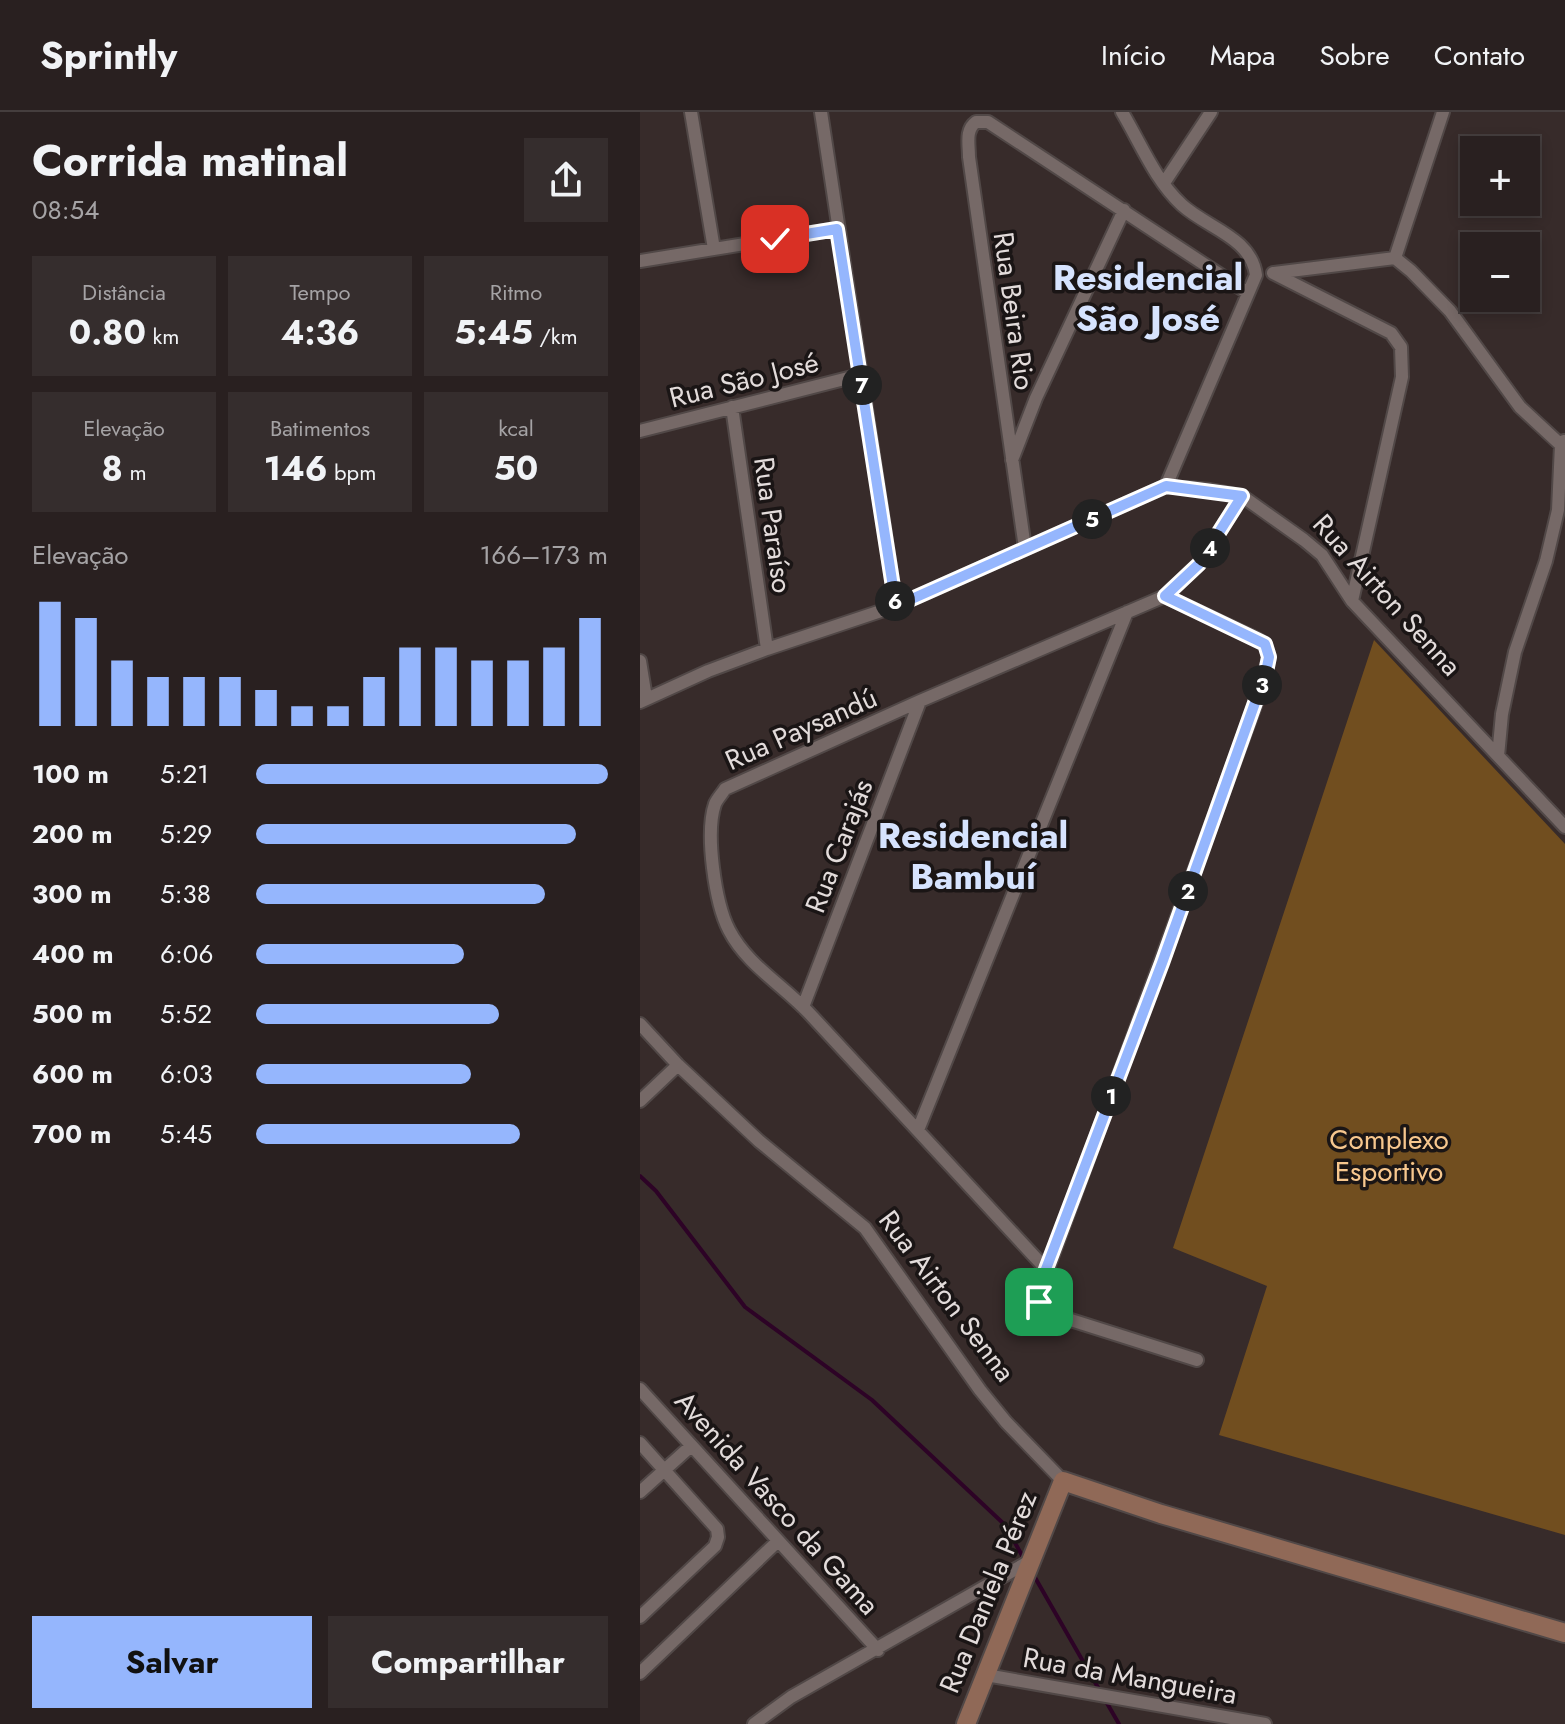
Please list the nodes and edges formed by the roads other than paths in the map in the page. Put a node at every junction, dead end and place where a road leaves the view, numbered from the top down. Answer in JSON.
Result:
{"nodes":[{"id":1,"x":691,"y":112,"type":"edge"},
{"id":2,"x":821,"y":112,"type":"edge"},
{"id":3,"x":1122,"y":112,"type":"edge"},
{"id":4,"x":1211,"y":112,"type":"edge"},
{"id":5,"x":1443,"y":112,"type":"edge"},
{"id":6,"x":1164,"y":183,"type":"junction"},
{"id":7,"x":1124,"y":210,"type":"junction"},
{"id":8,"x":837,"y":229,"type":"junction"},
{"id":9,"x":714,"y":249,"type":"junction"},
{"id":10,"x":1395,"y":258,"type":"junction"},
{"id":11,"x":640,"y":261,"type":"edge"},
{"id":12,"x":1273,"y":273,"type":"junction"},
{"id":13,"x":1256,"y":275,"type":"junction"},
{"id":14,"x":1248,"y":293,"type":"junction"},
{"id":15,"x":860,"y":375,"type":"junction"},
{"id":16,"x":732,"y":407,"type":"junction"},
{"id":17,"x":640,"y":431,"type":"edge"},
{"id":18,"x":1563,"y":442,"type":"edge"},
{"id":19,"x":1011,"y":463,"type":"junction"},
{"id":20,"x":1166,"y":486,"type":"junction"},
{"id":21,"x":1242,"y":496,"type":"junction"},
{"id":22,"x":1025,"y":548,"type":"junction"},
{"id":23,"x":1165,"y":596,"type":"junction"},
{"id":24,"x":1352,"y":601,"type":"junction"},
{"id":25,"x":896,"y":606,"type":"junction"},
{"id":26,"x":1127,"y":612,"type":"junction"},
{"id":27,"x":767,"y":649,"type":"junction"},
{"id":28,"x":640,"y":661,"type":"edge"},
{"id":29,"x":643,"y":700,"type":"edge"},
{"id":30,"x":920,"y":701,"type":"junction"},
{"id":31,"x":1498,"y":756,"type":"junction"},
{"id":32,"x":1565,"y":827,"type":"edge"},
{"id":33,"x":803,"y":1007,"type":"junction"},
{"id":34,"x":640,"y":1024,"type":"edge"},
{"id":35,"x":678,"y":1065,"type":"junction"},
{"id":36,"x":640,"y":1101,"type":"edge"},
{"id":37,"x":918,"y":1130,"type":"junction"},
{"id":38,"x":1046,"y":1269,"type":"junction"},
{"id":39,"x":1197,"y":1360,"type":"dead end"},
{"id":40,"x":640,"y":1389,"type":"edge"},
{"id":41,"x":640,"y":1443,"type":"edge"},
{"id":42,"x":691,"y":1446,"type":"junction"},
{"id":43,"x":664,"y":1470,"type":"junction"},
{"id":44,"x":1063,"y":1481,"type":"junction"},
{"id":45,"x":640,"y":1492,"type":"edge"},
{"id":46,"x":778,"y":1541,"type":"junction"},
{"id":47,"x":1027,"y":1566,"type":"junction"},
{"id":48,"x":640,"y":1617,"type":"edge"},
{"id":49,"x":1565,"y":1633,"type":"edge"},
{"id":50,"x":878,"y":1650,"type":"junction"},
{"id":51,"x":640,"y":1673,"type":"edge"},
{"id":52,"x":986,"y":1675,"type":"junction"},
{"id":53,"x":972,"y":1722,"type":"edge"},
{"id":54,"x":754,"y":1724,"type":"edge"},
{"id":55,"x":1265,"y":1724,"type":"edge"}],
"edges":[{"from":1,"to":9,"type":"street"},
{"from":2,"to":8,"type":"street"},
{"from":3,"to":6,"type":"street"},
{"from":4,"to":6,"type":"street"},
{"from":5,"to":10,"type":"street"},
{"from":6,"to":13,"type":"street"},
{"from":7,"to":14,"type":"street"},
{"from":7,"to":19,"type":"street"},
{"from":7,"to":19,"type":"street","name":"Rua Beira Rio"},
{"from":8,"to":9,"type":"street"},
{"from":8,"to":15,"type":"street"},
{"from":9,"to":11,"type":"street"},
{"from":10,"to":12,"type":"street"},
{"from":10,"to":18,"type":"street"},
{"from":12,"to":13,"type":"street"},
{"from":12,"to":24,"type":"street"},
{"from":13,"to":14,"type":"street"},
{"from":14,"to":20,"type":"street"},
{"from":15,"to":16,"type":"street","name":"Rua São José"},
{"from":15,"to":25,"type":"street"},
{"from":16,"to":17,"type":"street","name":"Rua São José"},
{"from":16,"to":27,"type":"street","name":"Rua Paraíso"},
{"from":18,"to":31,"type":"street"},
{"from":19,"to":22,"type":"street","name":"Rua Beira Rio"},
{"from":20,"to":21,"type":"street","name":"Rua Airton Senna"},
{"from":20,"to":22,"type":"street"},
{"from":21,"to":23,"type":"street","name":"Rua Paysandú"},
{"from":21,"to":24,"type":"street","name":"Rua Airton Senna"},
{"from":22,"to":25,"type":"street"},
{"from":23,"to":26,"type":"street","name":"Rua Paysandú"},
{"from":23,"to":38,"type":"street"},
{"from":24,"to":31,"type":"street","name":"Rua Airton Senna"},
{"from":25,"to":27,"type":"street"},
{"from":26,"to":30,"type":"street","name":"Rua Paysandú"},
{"from":26,"to":37,"type":"street"},
{"from":27,"to":29,"type":"street"},
{"from":28,"to":29,"type":"street"},
{"from":30,"to":33,"type":"street","name":"Rua Carajás"},
{"from":30,"to":33,"type":"street","name":"Rua Paysandú"},
{"from":31,"to":32,"type":"street","name":"Rua Airton Senna"},
{"from":33,"to":37,"type":"street","name":"Rua Paysandú"},
{"from":34,"to":35,"type":"street","name":"Rua Airton Senna"},
{"from":35,"to":36,"type":"street"},
{"from":35,"to":44,"type":"street","name":"Rua Airton Senna"},
{"from":37,"to":38,"type":"street","name":"Rua Paysandú"},
{"from":38,"to":39,"type":"street"},
{"from":40,"to":42,"type":"street","name":"Avenida Vasco da Gama"},
{"from":41,"to":43,"type":"street"},
{"from":42,"to":43,"type":"street"},
{"from":42,"to":46,"type":"street","name":"Avenida Vasco da Gama"},
{"from":43,"to":45,"type":"street"},
{"from":43,"to":48,"type":"street"},
{"from":44,"to":47,"type":"street","name":"Rua Daniela Pérez"},
{"from":44,"to":49,"type":"street","name":"Rua Airton Senna"},
{"from":46,"to":50,"type":"street","name":"Avenida Vasco da Gama"},
{"from":46,"to":51,"type":"street"},
{"from":47,"to":50,"type":"street"},
{"from":47,"to":52,"type":"street","name":"Rua Daniela Pérez"},
{"from":50,"to":54,"type":"street"},
{"from":52,"to":53,"type":"street","name":"Rua Daniela Pérez"},
{"from":52,"to":55,"type":"street","name":"Rua da Mangueira"}]}
